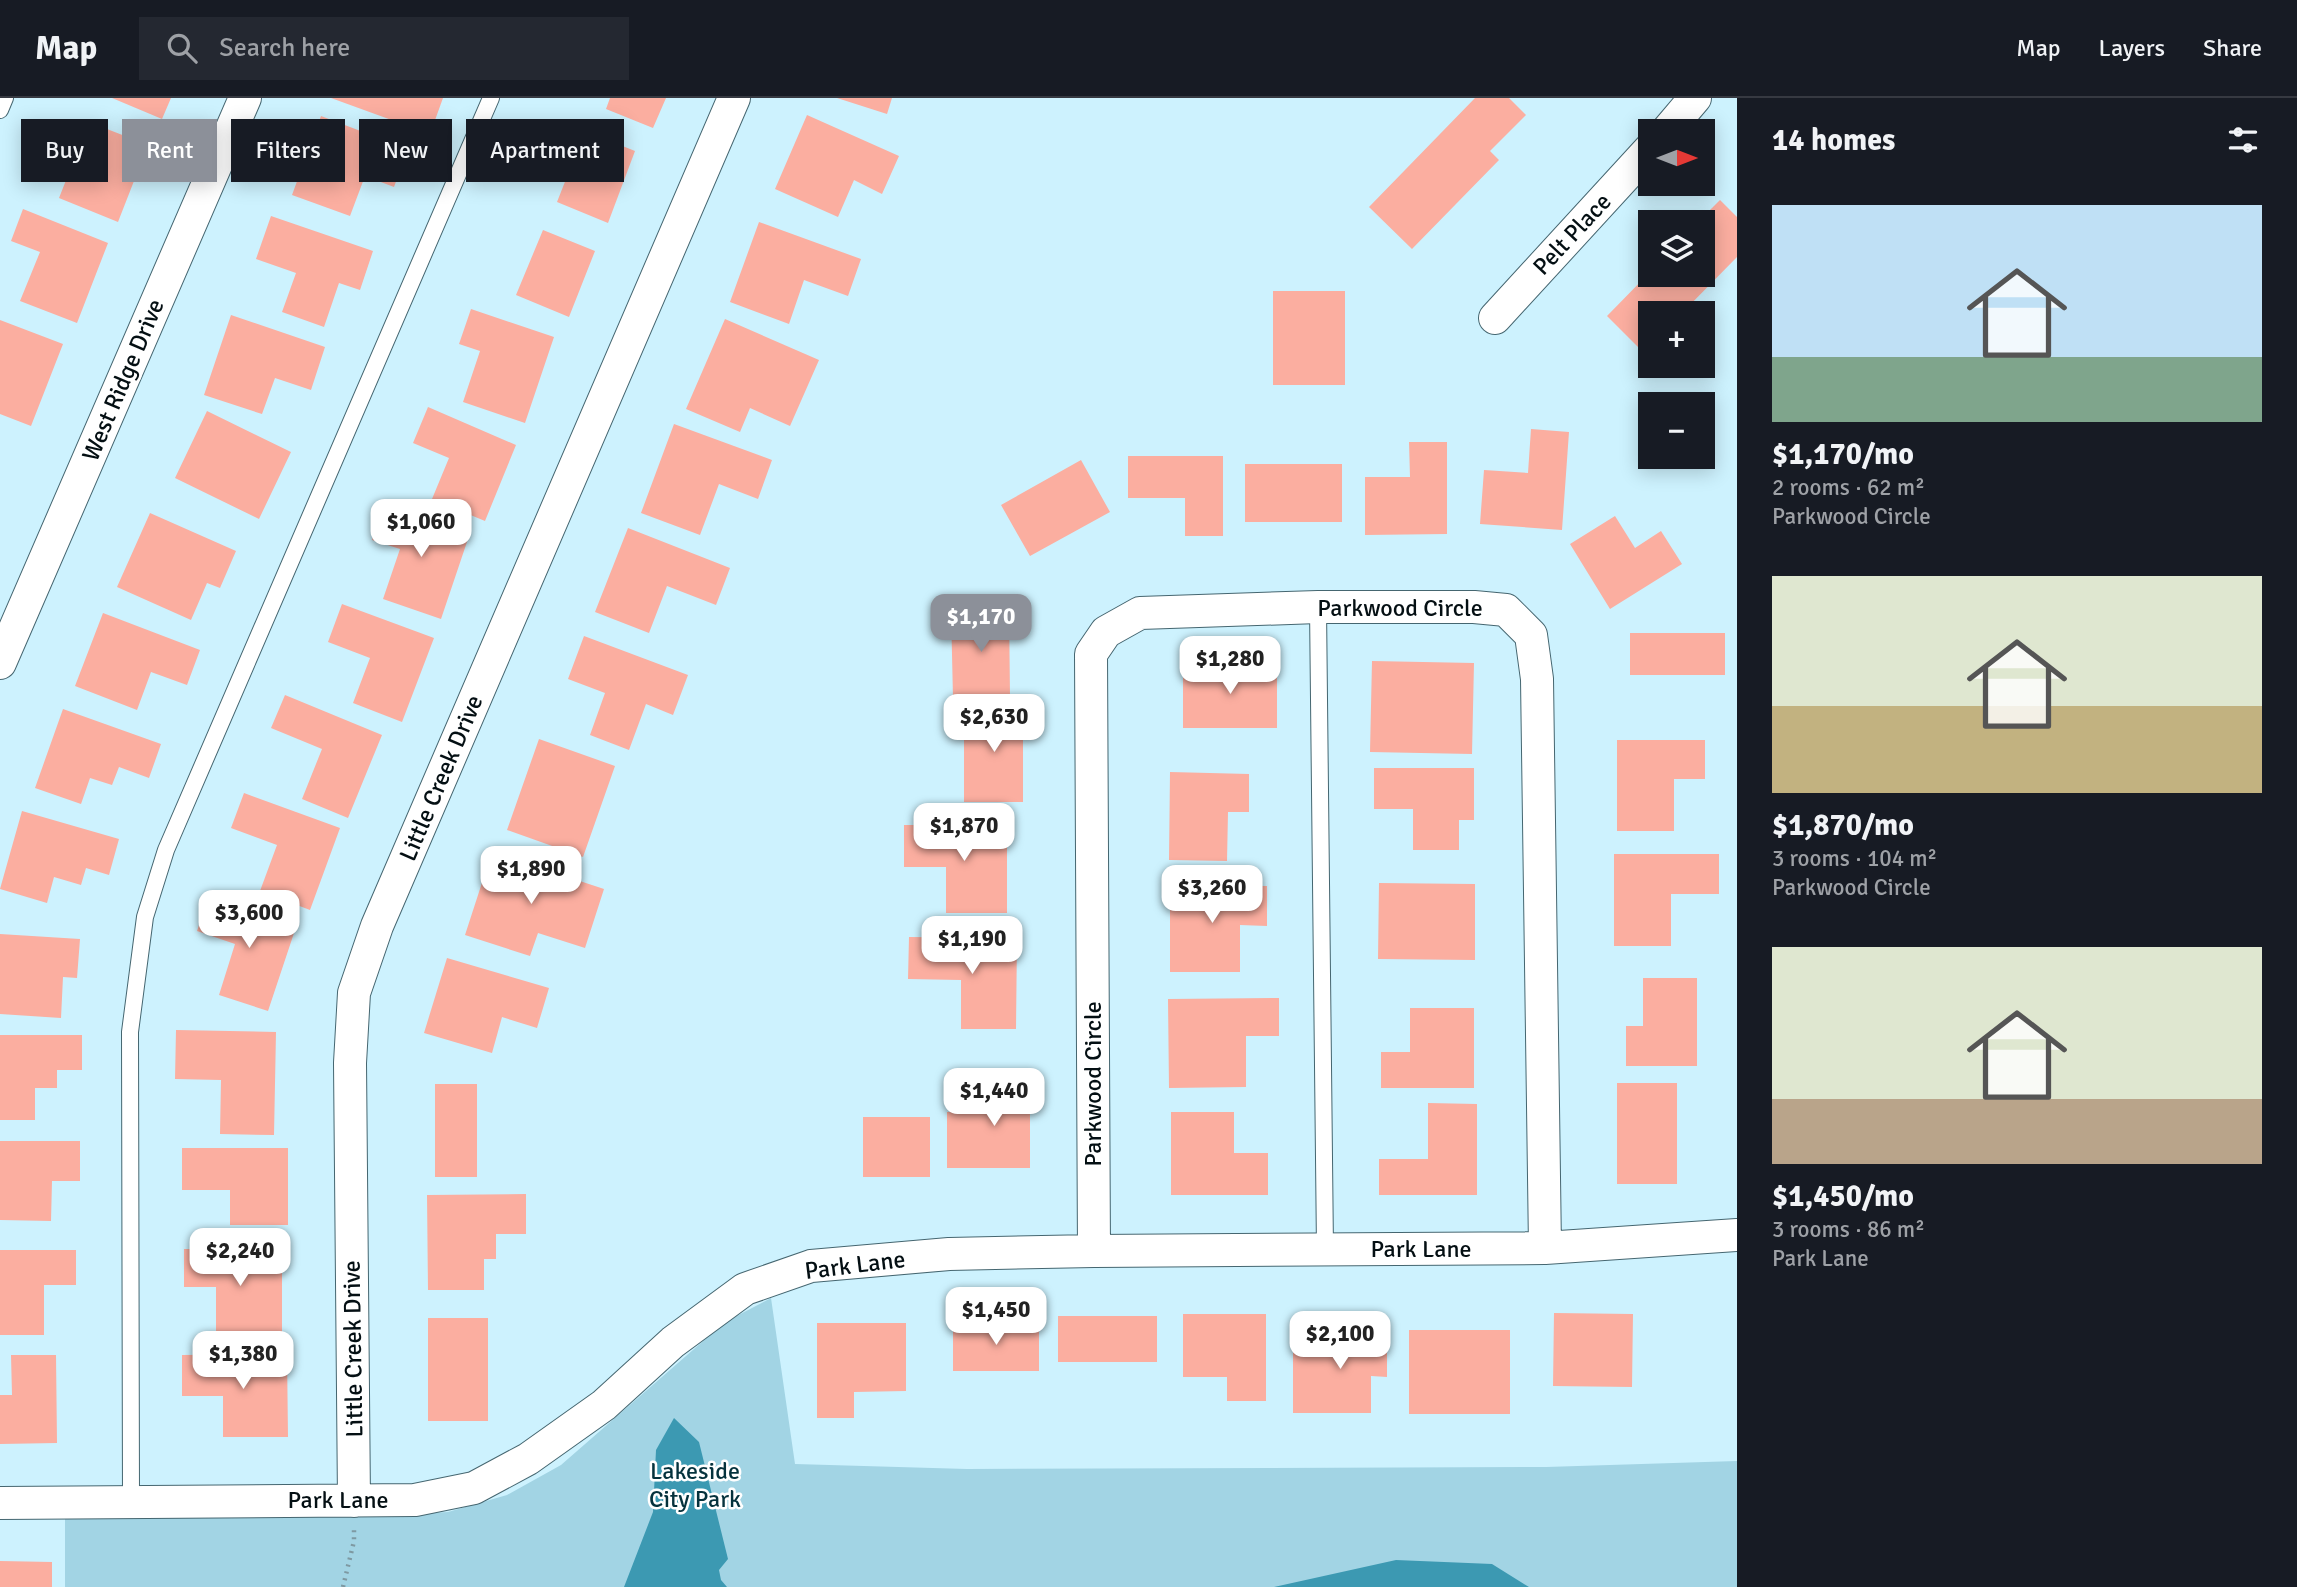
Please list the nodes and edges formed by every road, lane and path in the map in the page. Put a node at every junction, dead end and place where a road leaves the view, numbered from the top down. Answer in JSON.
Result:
{"nodes":[{"id":1,"x":5,"y":98,"type":"edge"},
{"id":2,"x":245,"y":98,"type":"edge"},
{"id":3,"x":491,"y":98,"type":"edge"},
{"id":4,"x":734,"y":98,"type":"edge"},
{"id":5,"x":1695,"y":98,"type":"edge"},
{"id":6,"x":0,"y":110,"type":"edge"},
{"id":7,"x":1677,"y":119,"type":"edge"},
{"id":8,"x":1638,"y":162,"type":"edge"},
{"id":9,"x":1494,"y":318,"type":"dead end"},
{"id":10,"x":1318,"y":607,"type":"junction"},
{"id":11,"x":0,"y":663,"type":"edge"},
{"id":12,"x":1737,"y":1235,"type":"edge"},
{"id":13,"x":1545,"y":1248,"type":"junction"},
{"id":14,"x":1325,"y":1249,"type":"junction"},
{"id":15,"x":1094,"y":1251,"type":"junction"},
{"id":16,"x":131,"y":1500,"type":"junction"},
{"id":17,"x":354,"y":1501,"type":"junction"},
{"id":18,"x":0,"y":1503,"type":"edge"},
{"id":19,"x":342,"y":1587,"type":"edge"}],
"edges":[{"from":1,"to":6,"type":"lane"},
{"from":2,"to":11,"type":"street","name":"West Ridge Drive"},
{"from":3,"to":16,"type":"lane"},
{"from":4,"to":17,"type":"street","name":"Little Creek Drive"},
{"from":5,"to":7,"type":"street"},
{"from":8,"to":9,"type":"street","name":"Pelt Place"},
{"from":10,"to":13,"type":"street","name":"Parkwood Circle"},
{"from":10,"to":14,"type":"lane"},
{"from":10,"to":15,"type":"street","name":"Parkwood Circle"},
{"from":12,"to":13,"type":"street","name":"Park Lane"},
{"from":13,"to":14,"type":"street","name":"Park Lane"},
{"from":14,"to":15,"type":"street","name":"Park Lane"},
{"from":15,"to":17,"type":"street","name":"Park Lane"},
{"from":16,"to":17,"type":"street","name":"Park Lane"},
{"from":16,"to":18,"type":"street","name":"Park Lane"},
{"from":17,"to":19,"type":"path"}]}
